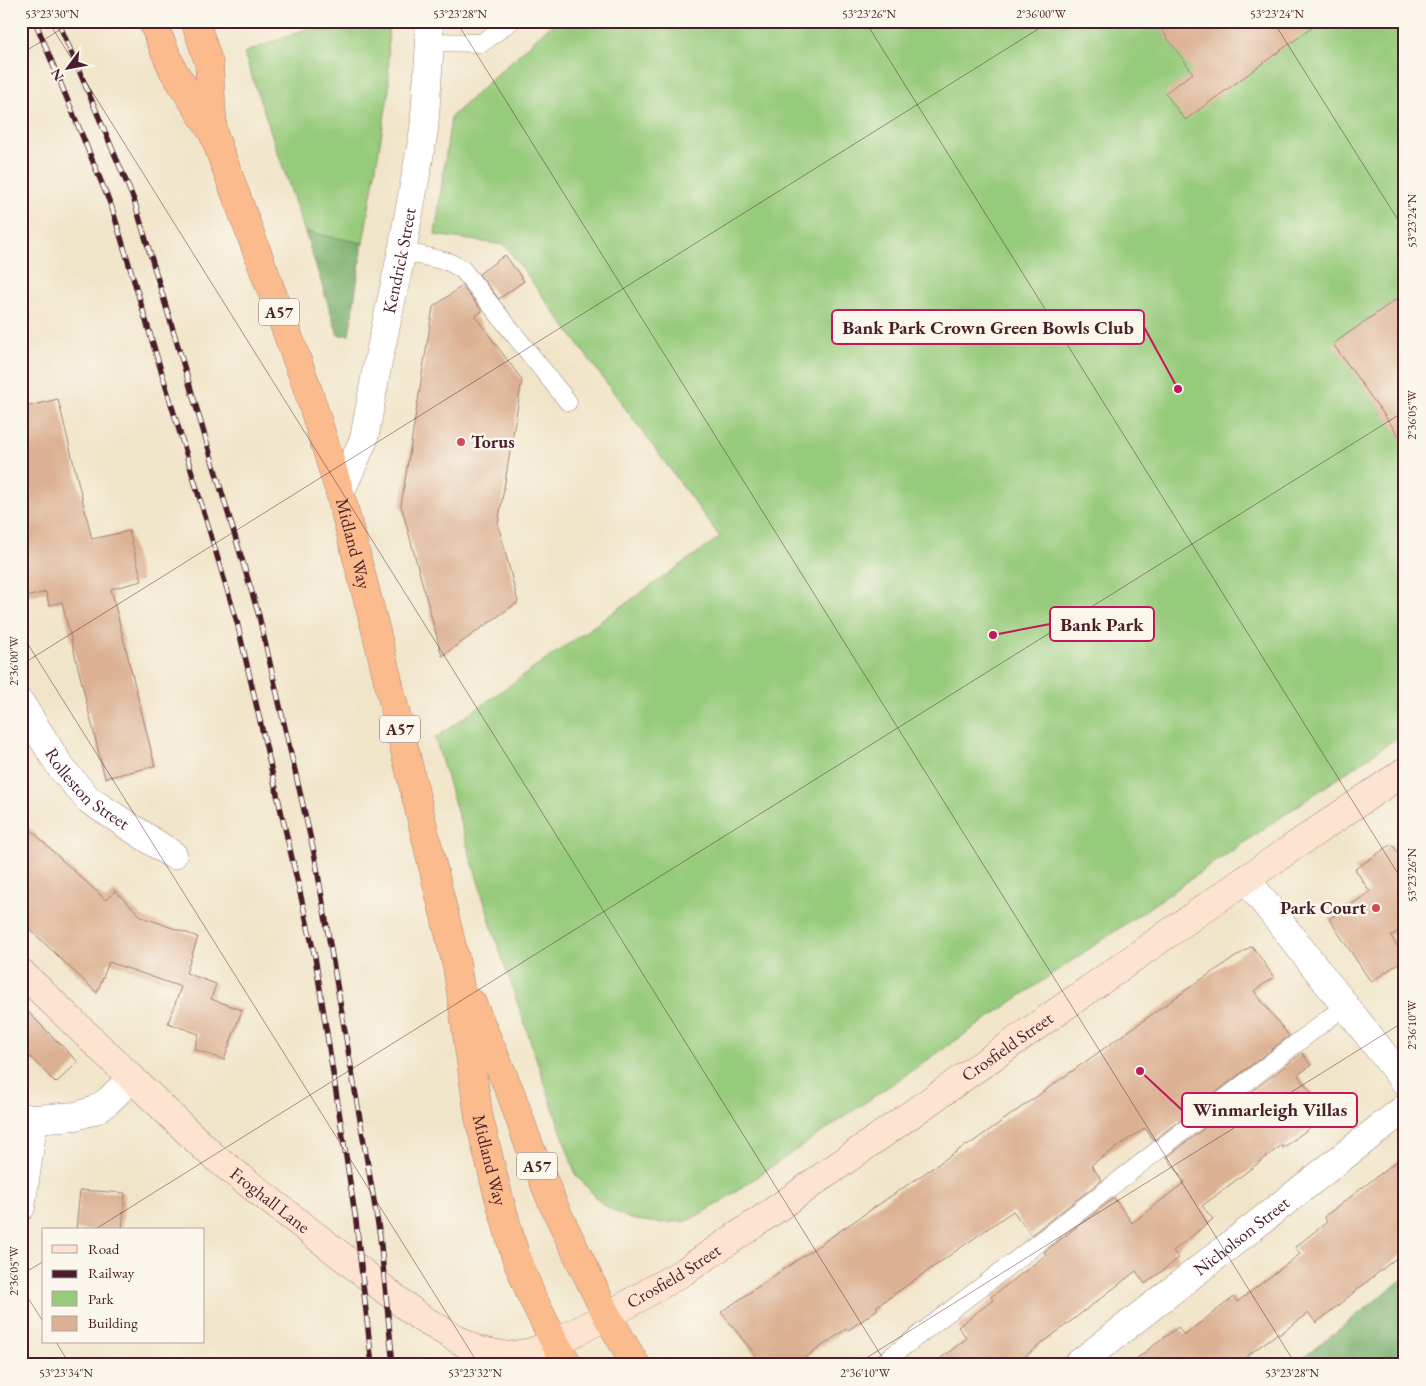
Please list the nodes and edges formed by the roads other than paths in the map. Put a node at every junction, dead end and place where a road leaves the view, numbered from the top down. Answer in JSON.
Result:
{"nodes":[{"id":1,"x":152,"y":21,"type":"edge"},
{"id":2,"x":195,"y":21,"type":"edge"},
{"id":3,"x":511,"y":21,"type":"edge"},
{"id":4,"x":429,"y":32,"type":"edge"},
{"id":5,"x":213,"y":133,"type":"junction"},
{"id":6,"x":402,"y":252,"type":"junction"},
{"id":7,"x":568,"y":402,"type":"dead end"},
{"id":8,"x":340,"y":493,"type":"junction"},
{"id":9,"x":21,"y":704,"type":"edge"},
{"id":10,"x":1405,"y":771,"type":"edge"},
{"id":11,"x":173,"y":855,"type":"dead end"},
{"id":12,"x":1246,"y":880,"type":"junction"},
{"id":13,"x":457,"y":967,"type":"junction"},
{"id":14,"x":21,"y":972,"type":"edge"},
{"id":15,"x":1346,"y":1006,"type":"junction"},
{"id":16,"x":132,"y":1078,"type":"junction"},
{"id":17,"x":1405,"y":1082,"type":"edge"},
{"id":18,"x":1405,"y":1108,"type":"edge"},
{"id":19,"x":28,"y":1118,"type":"edge"},
{"id":20,"x":21,"y":1208,"type":"edge"},
{"id":21,"x":607,"y":1316,"type":"junction"},
{"id":22,"x":562,"y":1354,"type":"edge"},
{"id":23,"x":636,"y":1365,"type":"edge"},
{"id":24,"x":880,"y":1365,"type":"edge"},
{"id":25,"x":1077,"y":1365,"type":"edge"}],
"edges":[{"from":1,"to":5,"type":"highway","name":"Midland Way","number":"A57"},
{"from":2,"to":5,"type":"highway","name":"Midland Way","number":"A57"},
{"from":3,"to":4,"type":"lane"},
{"from":4,"to":6,"type":"street","name":"Kendrick Street"},
{"from":5,"to":8,"type":"highway","name":"Midland Way","number":"A57"},
{"from":6,"to":7,"type":"lane"},
{"from":6,"to":8,"type":"street","name":"Kendrick Street"},
{"from":8,"to":13,"type":"highway","name":"Midland Way","number":"A57"},
{"from":9,"to":11,"type":"street","name":"Rolleston Street"},
{"from":10,"to":12,"type":"street","name":"Crosfield Street"},
{"from":12,"to":15,"type":"street"},
{"from":12,"to":21,"type":"street","name":"Crosfield Street"},
{"from":13,"to":21,"type":"highway","name":"Midland Way","number":"A57"},
{"from":13,"to":22,"type":"highway","name":"Midland Way","number":"A57"},
{"from":14,"to":16,"type":"street","name":"Froghall Lane"},
{"from":15,"to":17,"type":"street"},
{"from":15,"to":24,"type":"lane"},
{"from":16,"to":19,"type":"street"},
{"from":16,"to":22,"type":"street","name":"Froghall Lane"},
{"from":18,"to":25,"type":"street","name":"Nicholson Street"},
{"from":19,"to":20,"type":"street"},
{"from":21,"to":22,"type":"street","name":"Froghall Lane"},
{"from":21,"to":23,"type":"highway","number":"A57"}]}
